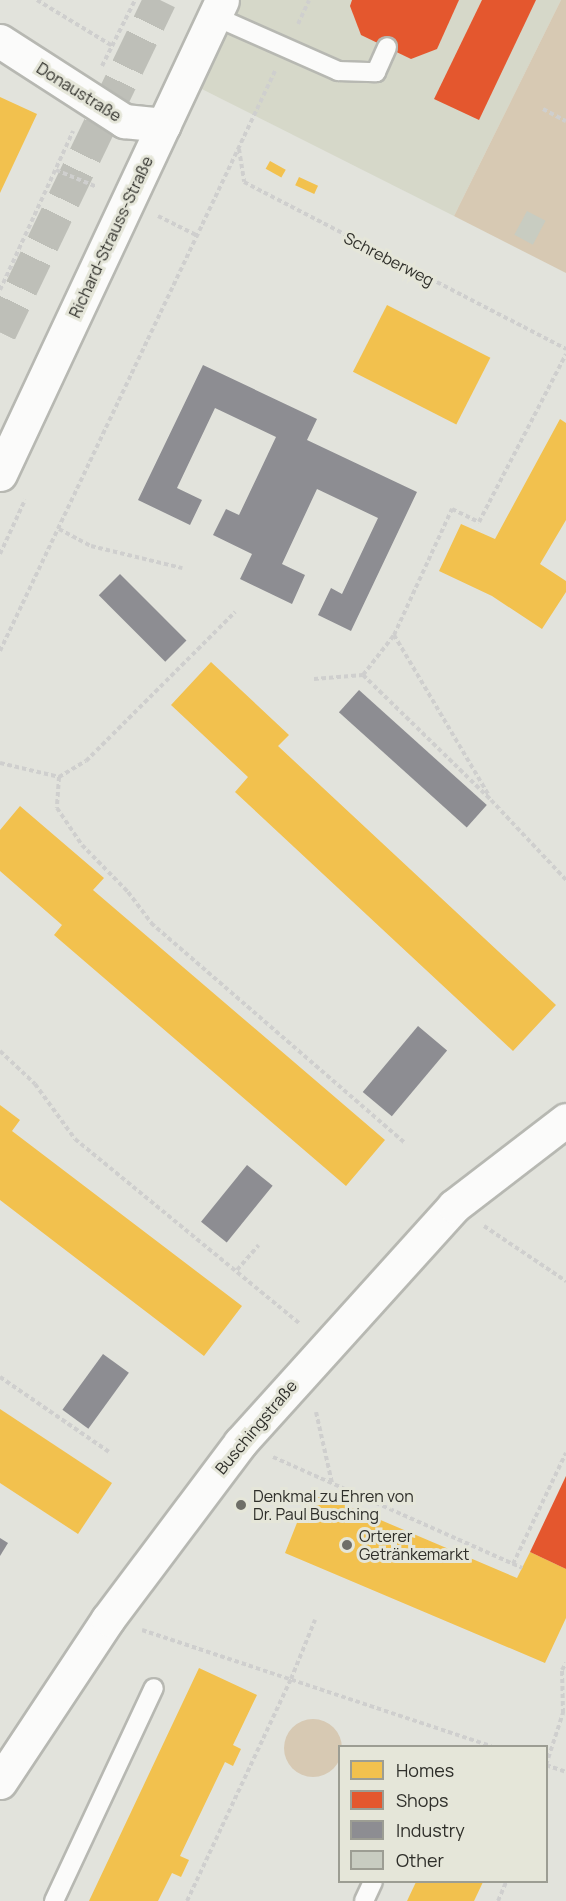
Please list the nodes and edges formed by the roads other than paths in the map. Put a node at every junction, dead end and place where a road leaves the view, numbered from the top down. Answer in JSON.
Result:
{"nodes":[{"id":1,"x":218,"y":8,"type":"edge"},
{"id":2,"x":0,"y":41,"type":"edge"},
{"id":3,"x":387,"y":47,"type":"dead end"},
{"id":4,"x":164,"y":125,"type":"junction"},
{"id":5,"x":0,"y":474,"type":"edge"},
{"id":6,"x":566,"y":1120,"type":"edge"},
{"id":7,"x":154,"y":1688,"type":"dead end"},
{"id":8,"x":0,"y":1782,"type":"edge"},
{"id":9,"x":372,"y":1883,"type":"edge"},
{"id":10,"x":54,"y":1901,"type":"edge"},
{"id":11,"x":364,"y":1901,"type":"edge"}],
"edges":[{"from":1,"to":3,"type":"lane"},
{"from":1,"to":4,"type":"street","name":"Richard-Strauss-Straße"},
{"from":2,"to":4,"type":"street","name":"Donaustraße"},
{"from":4,"to":5,"type":"street","name":"Richard-Strauss-Straße"},
{"from":6,"to":8,"type":"street","name":"Buschingstraße"},
{"from":7,"to":10,"type":"lane"},
{"from":9,"to":11,"type":"lane"}]}
